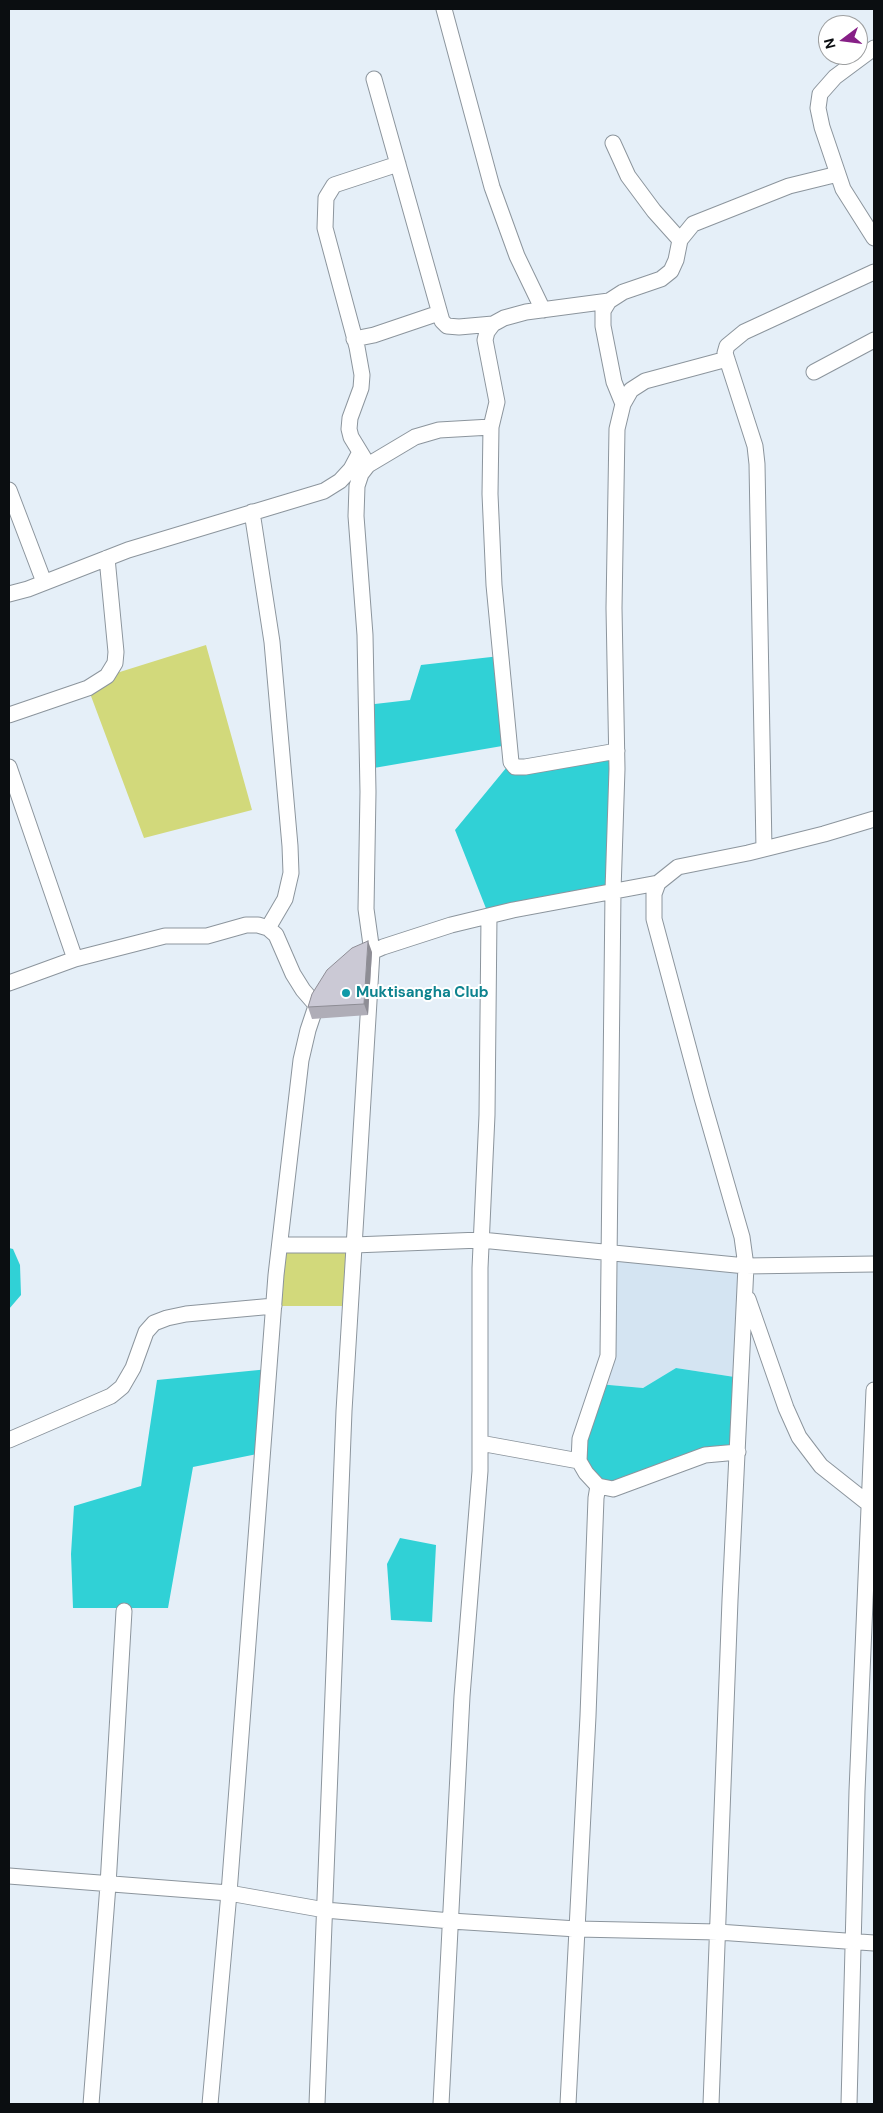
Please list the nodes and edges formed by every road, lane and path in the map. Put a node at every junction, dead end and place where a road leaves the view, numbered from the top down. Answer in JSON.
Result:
{"nodes":[{"id":1,"x":444,"y":9,"type":"edge"},
{"id":2,"x":874,"y":48,"type":"edge"},
{"id":3,"x":374,"y":79,"type":"dead end"},
{"id":4,"x":613,"y":143,"type":"dead end"},
{"id":5,"x":398,"y":164,"type":"junction"},
{"id":6,"x":838,"y":174,"type":"junction"},
{"id":7,"x":874,"y":238,"type":"edge"},
{"id":8,"x":680,"y":240,"type":"junction"},
{"id":9,"x":874,"y":272,"type":"edge"},
{"id":10,"x":610,"y":301,"type":"junction"},
{"id":11,"x":543,"y":310,"type":"junction"},
{"id":12,"x":439,"y":313,"type":"junction"},
{"id":13,"x":493,"y":324,"type":"junction"},
{"id":14,"x":354,"y":339,"type":"junction"},
{"id":15,"x":874,"y":340,"type":"edge"},
{"id":16,"x":727,"y":359,"type":"junction"},
{"id":17,"x":814,"y":372,"type":"dead end"},
{"id":18,"x":623,"y":404,"type":"junction"},
{"id":19,"x":491,"y":427,"type":"junction"},
{"id":20,"x":360,"y":452,"type":"junction"},
{"id":21,"x":368,"y":465,"type":"junction"},
{"id":22,"x":9,"y":490,"type":"edge"},
{"id":23,"x":252,"y":512,"type":"junction"},
{"id":24,"x":107,"y":558,"type":"junction"},
{"id":25,"x":44,"y":582,"type":"junction"},
{"id":26,"x":9,"y":594,"type":"edge"},
{"id":27,"x":9,"y":715,"type":"edge"},
{"id":28,"x":617,"y":751,"type":"junction"},
{"id":29,"x":9,"y":767,"type":"edge"},
{"id":30,"x":874,"y":819,"type":"edge"},
{"id":31,"x":764,"y":849,"type":"junction"},
{"id":32,"x":658,"y":883,"type":"junction"},
{"id":33,"x":613,"y":891,"type":"junction"},
{"id":34,"x":489,"y":916,"type":"junction"},
{"id":35,"x":268,"y":928,"type":"junction"},
{"id":36,"x":372,"y":952,"type":"junction"},
{"id":37,"x":75,"y":959,"type":"junction"},
{"id":38,"x":350,"y":965,"type":"edge"},
{"id":39,"x":9,"y":983,"type":"edge"},
{"id":40,"x":327,"y":988,"type":"edge"},
{"id":41,"x":316,"y":1006,"type":"junction"},
{"id":42,"x":481,"y":1240,"type":"junction"},
{"id":43,"x":280,"y":1245,"type":"junction"},
{"id":44,"x":354,"y":1245,"type":"junction"},
{"id":45,"x":610,"y":1254,"type":"junction"},
{"id":46,"x":874,"y":1264,"type":"edge"},
{"id":47,"x":746,"y":1266,"type":"junction"},
{"id":48,"x":745,"y":1291,"type":"junction"},
{"id":49,"x":274,"y":1306,"type":"junction"},
{"id":50,"x":874,"y":1390,"type":"edge"},
{"id":51,"x":9,"y":1440,"type":"edge"},
{"id":52,"x":480,"y":1443,"type":"junction"},
{"id":53,"x":738,"y":1452,"type":"junction"},
{"id":54,"x":579,"y":1461,"type":"junction"},
{"id":55,"x":598,"y":1486,"type":"junction"},
{"id":56,"x":872,"y":1506,"type":"edge"},
{"id":57,"x":124,"y":1611,"type":"dead end"},
{"id":58,"x":9,"y":1876,"type":"edge"},
{"id":59,"x":108,"y":1885,"type":"junction"},
{"id":60,"x":229,"y":1893,"type":"junction"},
{"id":61,"x":325,"y":1910,"type":"junction"},
{"id":62,"x":451,"y":1921,"type":"junction"},
{"id":63,"x":577,"y":1929,"type":"junction"},
{"id":64,"x":718,"y":1932,"type":"junction"},
{"id":65,"x":853,"y":1940,"type":"junction"},
{"id":66,"x":874,"y":1942,"type":"edge"},
{"id":67,"x":91,"y":2104,"type":"edge"},
{"id":68,"x":210,"y":2104,"type":"edge"},
{"id":69,"x":317,"y":2104,"type":"edge"},
{"id":70,"x":442,"y":2104,"type":"edge"},
{"id":71,"x":568,"y":2104,"type":"edge"},
{"id":72,"x":711,"y":2104,"type":"edge"},
{"id":73,"x":849,"y":2104,"type":"edge"}],
"edges":[{"from":1,"to":11,"type":"street"},
{"from":2,"to":6,"type":"street"},
{"from":3,"to":5,"type":"street"},
{"from":4,"to":8,"type":"street"},
{"from":5,"to":12,"type":"street"},
{"from":5,"to":14,"type":"street"},
{"from":6,"to":7,"type":"street"},
{"from":6,"to":8,"type":"street"},
{"from":8,"to":10,"type":"street"},
{"from":9,"to":16,"type":"street"},
{"from":10,"to":11,"type":"street"},
{"from":10,"to":18,"type":"street"},
{"from":11,"to":13,"type":"street"},
{"from":12,"to":13,"type":"street"},
{"from":12,"to":14,"type":"street"},
{"from":13,"to":19,"type":"street"},
{"from":14,"to":20,"type":"street"},
{"from":15,"to":17,"type":"street"},
{"from":16,"to":18,"type":"street"},
{"from":16,"to":31,"type":"street"},
{"from":18,"to":28,"type":"street"},
{"from":19,"to":21,"type":"street"},
{"from":19,"to":28,"type":"street"},
{"from":20,"to":21,"type":"street"},
{"from":20,"to":23,"type":"street"},
{"from":21,"to":36,"type":"street"},
{"from":22,"to":25,"type":"street"},
{"from":23,"to":24,"type":"street"},
{"from":23,"to":35,"type":"street"},
{"from":24,"to":25,"type":"street"},
{"from":24,"to":27,"type":"street"},
{"from":25,"to":26,"type":"street"},
{"from":28,"to":33,"type":"street"},
{"from":29,"to":37,"type":"street"},
{"from":30,"to":31,"type":"street"},
{"from":31,"to":32,"type":"street"},
{"from":32,"to":33,"type":"street"},
{"from":32,"to":47,"type":"street"},
{"from":33,"to":34,"type":"street"},
{"from":33,"to":45,"type":"street"},
{"from":34,"to":36,"type":"street"},
{"from":34,"to":42,"type":"street"},
{"from":35,"to":37,"type":"street"},
{"from":35,"to":41,"type":"street"},
{"from":36,"to":38,"type":"street"},
{"from":36,"to":44,"type":"street"},
{"from":37,"to":39,"type":"street"},
{"from":40,"to":41,"type":"street"},
{"from":41,"to":43,"type":"street"},
{"from":42,"to":44,"type":"street"},
{"from":42,"to":45,"type":"street"},
{"from":42,"to":52,"type":"street"},
{"from":43,"to":44,"type":"street"},
{"from":43,"to":49,"type":"street"},
{"from":44,"to":61,"type":"street"},
{"from":45,"to":47,"type":"street"},
{"from":45,"to":54,"type":"street"},
{"from":46,"to":47,"type":"street"},
{"from":47,"to":48,"type":"street"},
{"from":48,"to":53,"type":"street"},
{"from":48,"to":56,"type":"street"},
{"from":49,"to":51,"type":"street"},
{"from":49,"to":60,"type":"street"},
{"from":50,"to":56,"type":"street"},
{"from":52,"to":54,"type":"street"},
{"from":52,"to":62,"type":"street"},
{"from":53,"to":55,"type":"street"},
{"from":53,"to":64,"type":"street"},
{"from":54,"to":55,"type":"street"},
{"from":55,"to":63,"type":"street"},
{"from":56,"to":65,"type":"street"},
{"from":57,"to":59,"type":"street"},
{"from":58,"to":59,"type":"street"},
{"from":59,"to":60,"type":"street"},
{"from":59,"to":67,"type":"street"},
{"from":60,"to":61,"type":"street"},
{"from":60,"to":68,"type":"street"},
{"from":61,"to":62,"type":"street"},
{"from":61,"to":69,"type":"street"},
{"from":62,"to":63,"type":"street"},
{"from":62,"to":70,"type":"street"},
{"from":63,"to":64,"type":"street"},
{"from":63,"to":71,"type":"street"},
{"from":64,"to":65,"type":"street"},
{"from":64,"to":72,"type":"street"},
{"from":65,"to":66,"type":"street"},
{"from":65,"to":73,"type":"street"}]}
